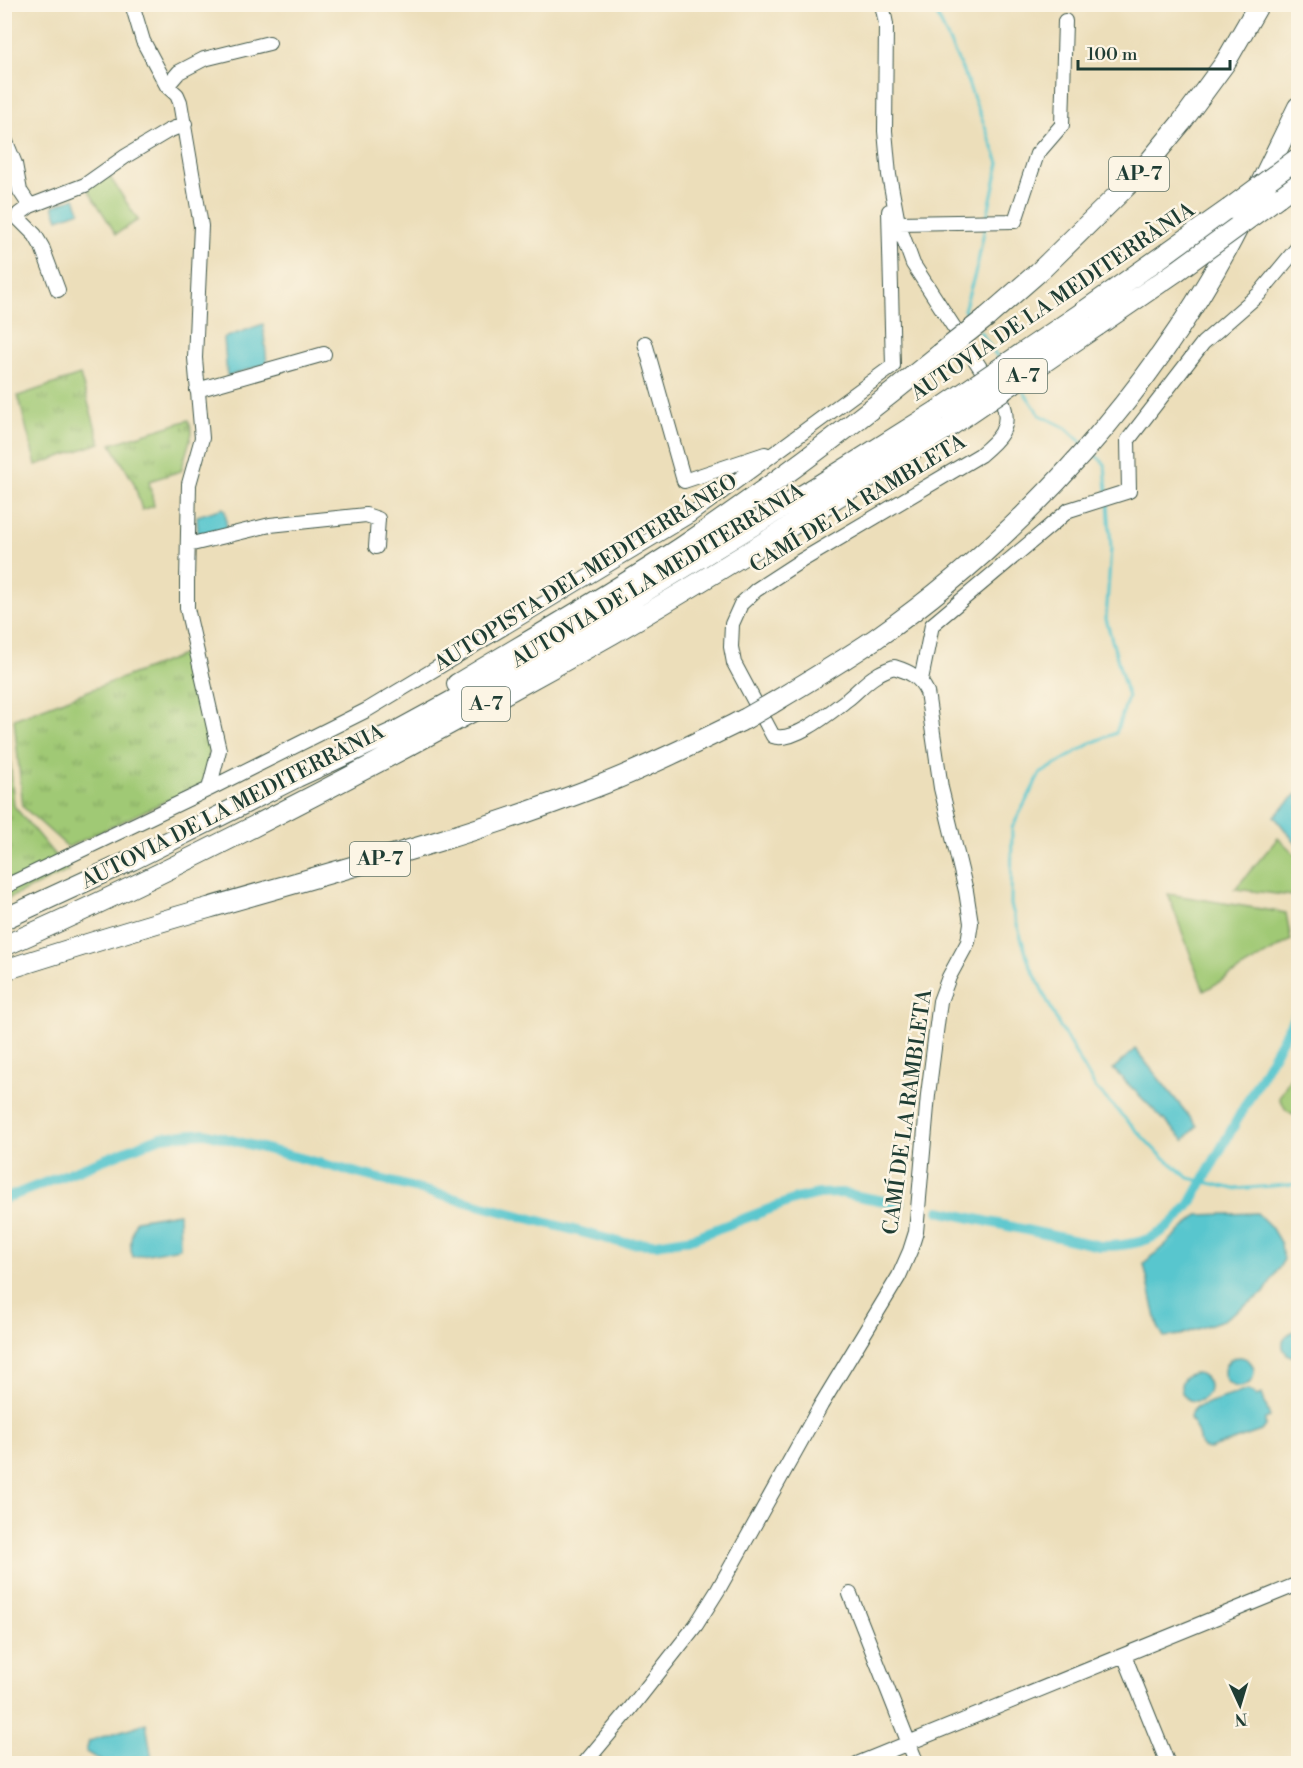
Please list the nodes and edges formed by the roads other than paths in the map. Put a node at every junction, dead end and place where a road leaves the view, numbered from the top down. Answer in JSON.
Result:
{"nodes":[{"id":1,"x":132,"y":4,"type":"edge"},
{"id":2,"x":882,"y":4,"type":"edge"},
{"id":3,"x":1259,"y":4,"type":"edge"},
{"id":4,"x":1065,"y":21,"type":"dead end"},
{"id":5,"x":269,"y":42,"type":"dead end"},
{"id":6,"x":167,"y":86,"type":"junction"},
{"id":7,"x":1299,"y":107,"type":"edge"},
{"id":8,"x":185,"y":124,"type":"junction"},
{"id":9,"x":4,"y":137,"type":"edge"},
{"id":10,"x":1299,"y":158,"type":"edge"},
{"id":11,"x":889,"y":175,"type":"junction"},
{"id":12,"x":1299,"y":182,"type":"edge"},
{"id":13,"x":30,"y":206,"type":"junction"},
{"id":14,"x":898,"y":223,"type":"junction"},
{"id":15,"x":1299,"y":246,"type":"edge"},
{"id":16,"x":58,"y":290,"type":"dead end"},
{"id":17,"x":645,"y":343,"type":"dead end"},
{"id":18,"x":324,"y":354,"type":"dead end"},
{"id":19,"x":197,"y":390,"type":"junction"},
{"id":20,"x":943,"y":419,"type":"junction"},
{"id":21,"x":778,"y":450,"type":"junction"},
{"id":22,"x":188,"y":545,"type":"junction"},
{"id":23,"x":376,"y":547,"type":"dead end"},
{"id":24,"x":921,"y":680,"type":"junction"},
{"id":25,"x":297,"y":777,"type":"junction"},
{"id":26,"x":209,"y":789,"type":"junction"},
{"id":27,"x":4,"y":887,"type":"edge"},
{"id":28,"x":4,"y":919,"type":"edge"},
{"id":29,"x":4,"y":946,"type":"edge"},
{"id":30,"x":4,"y":970,"type":"edge"},
{"id":31,"x":1299,"y":1584,"type":"edge"},
{"id":32,"x":850,"y":1594,"type":"dead end"},
{"id":33,"x":1124,"y":1655,"type":"junction"},
{"id":34,"x":909,"y":1743,"type":"junction"},
{"id":35,"x":584,"y":1764,"type":"edge"},
{"id":36,"x":857,"y":1764,"type":"edge"},
{"id":37,"x":917,"y":1764,"type":"edge"},
{"id":38,"x":1168,"y":1764,"type":"edge"}],
"edges":[{"from":1,"to":6,"type":"street"},
{"from":2,"to":11,"type":"street","name":"CAMÍ DE LA RAMBLETA"},
{"from":3,"to":25,"type":"highway","name":"AUTOPISTA DEL MEDITERRÁNEO","number":"AP-7","bridge":true},
{"from":4,"to":14,"type":"street"},
{"from":5,"to":6,"type":"street"},
{"from":6,"to":8,"type":"street"},
{"from":7,"to":30,"type":"highway","number":"AP-7","bridge":true},
{"from":8,"to":13,"type":"street"},
{"from":8,"to":19,"type":"street"},
{"from":9,"to":13,"type":"street"},
{"from":10,"to":20,"type":"highway","name":"AUTOVIA DE LA MEDITERRÀNIA","number":"A-7","bridge":true},
{"from":11,"to":14,"type":"street","name":"CAMÍ DE LA RAMBLETA"},
{"from":11,"to":21,"type":"street"},
{"from":12,"to":20,"type":"highway","name":"AUTOVIA DE LA MEDITERRÀNIA","number":"A-7","bridge":true},
{"from":13,"to":16,"type":"street"},
{"from":14,"to":24,"type":"street","name":"CAMÍ DE LA RAMBLETA"},
{"from":15,"to":24,"type":"street"},
{"from":17,"to":21,"type":"street"},
{"from":18,"to":19,"type":"street"},
{"from":19,"to":22,"type":"street"},
{"from":20,"to":25,"type":"highway","name":"AUTOVIA DE LA MEDITERRÀNIA","number":"A-7"},
{"from":20,"to":29,"type":"highway","name":"AUTOVIA DE LA MEDITERRÀNIA","number":"A-7"},
{"from":21,"to":26,"type":"street"},
{"from":22,"to":23,"type":"street"},
{"from":22,"to":26,"type":"street"},
{"from":24,"to":35,"type":"street","name":"CAMÍ DE LA RAMBLETA"},
{"from":25,"to":28,"type":"highway","name":"AUTOVIA DE LA MEDITERRÀNIA","number":"A-7"},
{"from":26,"to":27,"type":"street"},
{"from":31,"to":33,"type":"street"},
{"from":32,"to":34,"type":"street"},
{"from":33,"to":34,"type":"street"},
{"from":33,"to":38,"type":"street"},
{"from":34,"to":36,"type":"street"},
{"from":34,"to":37,"type":"street"}]}
